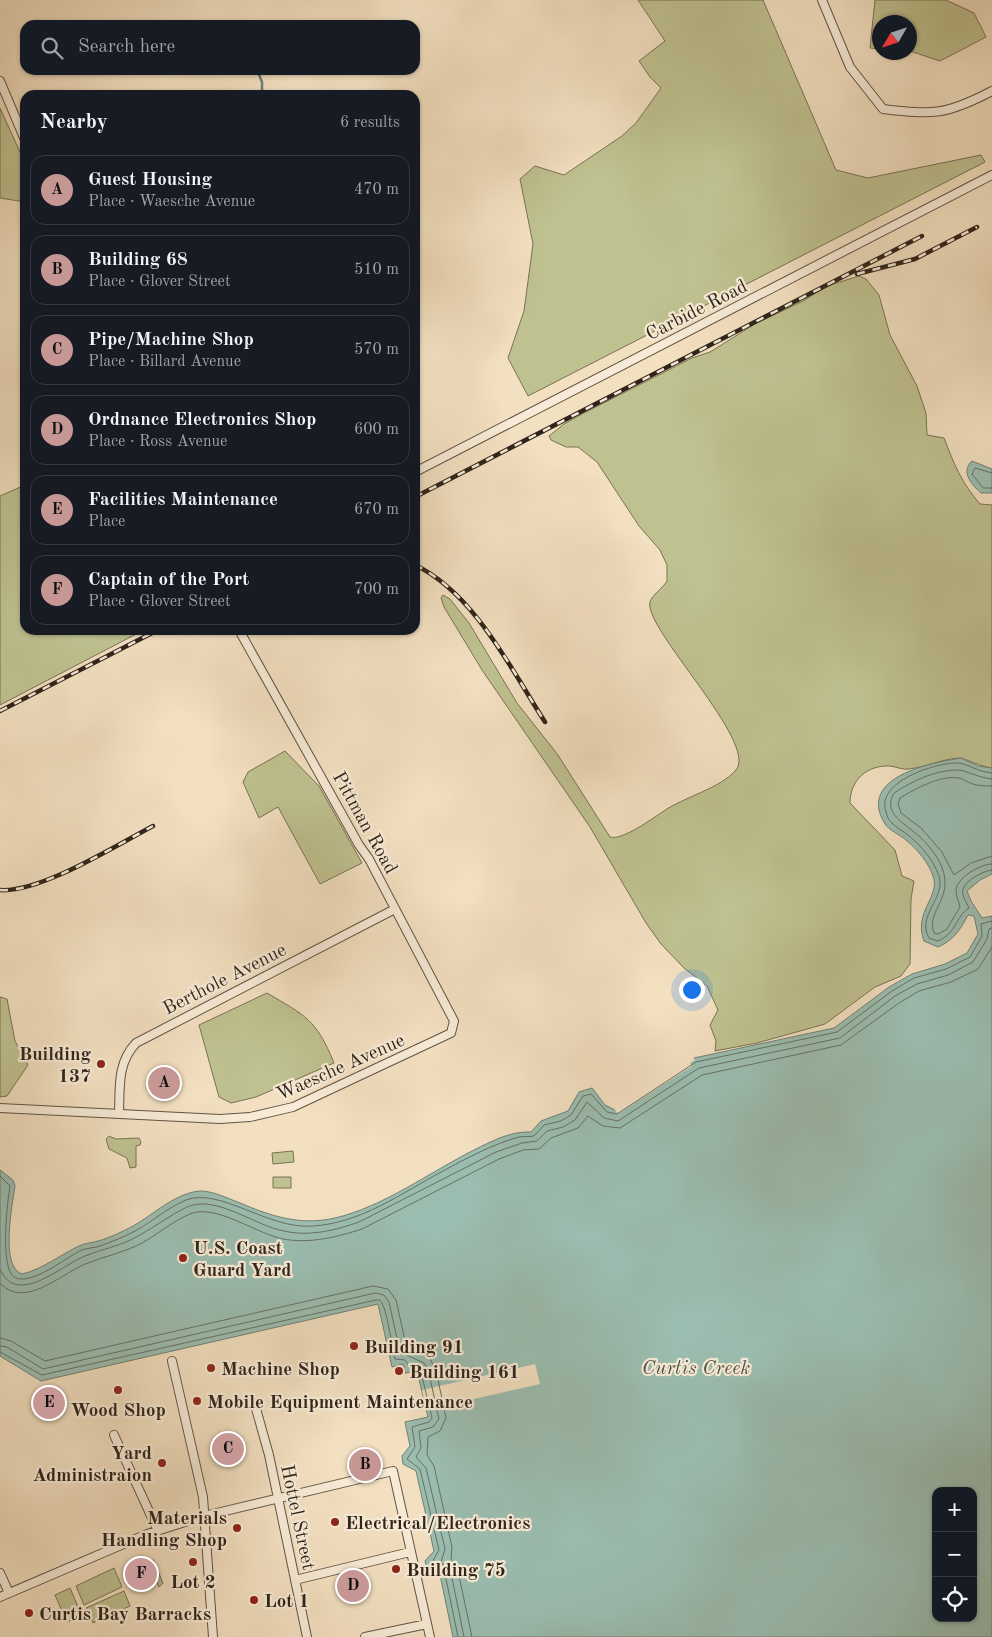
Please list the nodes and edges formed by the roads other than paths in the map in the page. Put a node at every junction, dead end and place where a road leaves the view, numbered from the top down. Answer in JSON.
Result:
{"nodes":[{"id":1,"x":822,"y":0,"type":"edge"},
{"id":2,"x":0,"y":81,"type":"edge"},
{"id":3,"x":992,"y":91,"type":"edge"},
{"id":4,"x":20,"y":128,"type":"edge"},
{"id":5,"x":992,"y":175,"type":"edge"},
{"id":6,"x":420,"y":469,"type":"edge"},
{"id":7,"x":242,"y":635,"type":"edge"},
{"id":8,"x":395,"y":909,"type":"junction"},
{"id":9,"x":451,"y":1033,"type":"joint"},
{"id":10,"x":0,"y":1108,"type":"edge"},
{"id":11,"x":119,"y":1113,"type":"junction"},
{"id":12,"x":172,"y":1361,"type":"dead end"},
{"id":13,"x":255,"y":1405,"type":"dead end"},
{"id":14,"x":114,"y":1435,"type":"dead end"},
{"id":15,"x":278,"y":1498,"type":"junction"},
{"id":16,"x":204,"y":1516,"type":"junction"},
{"id":17,"x":158,"y":1531,"type":"junction"},
{"id":18,"x":410,"y":1552,"type":"junction"},
{"id":19,"x":0,"y":1573,"type":"edge"},
{"id":20,"x":295,"y":1580,"type":"junction"},
{"id":21,"x":9,"y":1593,"type":"junction"},
{"id":22,"x":0,"y":1597,"type":"edge"},
{"id":23,"x":427,"y":1624,"type":"junction"},
{"id":24,"x":213,"y":1637,"type":"edge"},
{"id":25,"x":307,"y":1637,"type":"edge"},
{"id":26,"x":365,"y":1637,"type":"edge"},
{"id":27,"x":430,"y":1637,"type":"edge"}],
"edges":[{"from":1,"to":3,"type":"street"},
{"from":2,"to":4,"type":"street"},
{"from":5,"to":6,"type":"street","name":"Carbide Road"},
{"from":7,"to":8,"type":"street","name":"Pittman Road"},
{"from":8,"to":9,"type":"street","name":"Pittman Road"},
{"from":8,"to":11,"type":"street","name":"Berthole Avenue"},
{"from":9,"to":11,"type":"street","name":"Waesche Avenue"},
{"from":10,"to":11,"type":"street","name":"Waesche Avenue"},
{"from":12,"to":16,"type":"street"},
{"from":13,"to":15,"type":"street","name":"Hottel Street"},
{"from":14,"to":17,"type":"street"},
{"from":15,"to":16,"type":"street"},
{"from":15,"to":18,"type":"street"},
{"from":15,"to":20,"type":"street","name":"Hottel Street"},
{"from":16,"to":17,"type":"street"},
{"from":16,"to":24,"type":"street"},
{"from":17,"to":21,"type":"street"},
{"from":18,"to":20,"type":"street"},
{"from":18,"to":23,"type":"street"},
{"from":19,"to":21,"type":"street"},
{"from":20,"to":25,"type":"street","name":"Hottel Street"},
{"from":21,"to":22,"type":"street"},
{"from":23,"to":26,"type":"street"},
{"from":23,"to":27,"type":"street"}]}
